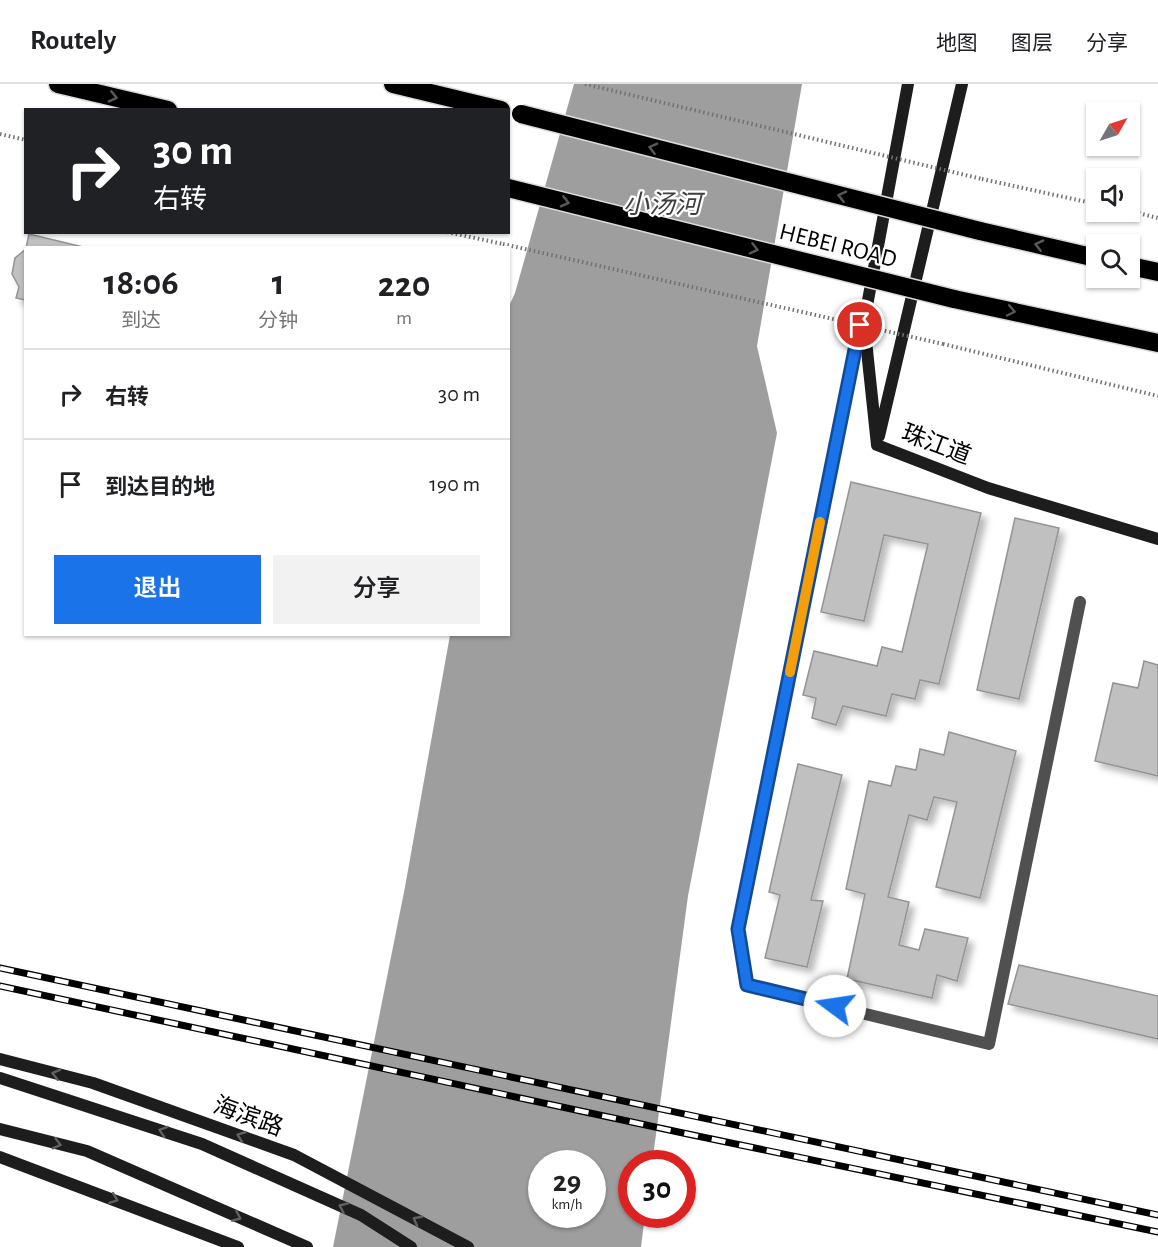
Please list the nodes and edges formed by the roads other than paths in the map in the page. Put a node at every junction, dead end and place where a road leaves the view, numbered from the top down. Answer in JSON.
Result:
{"nodes":[{"id":1,"x":58,"y":84,"type":"edge"},
{"id":2,"x":393,"y":84,"type":"edge"},
{"id":3,"x":908,"y":84,"type":"edge"},
{"id":4,"x":962,"y":84,"type":"edge"},
{"id":5,"x":160,"y":108,"type":"edge"},
{"id":6,"x":493,"y":108,"type":"edge"},
{"id":7,"x":515,"y":113,"type":"edge"},
{"id":8,"x":510,"y":188,"type":"edge"},
{"id":9,"x":1086,"y":256,"type":"edge"},
{"id":10,"x":1140,"y":268,"type":"edge"},
{"id":11,"x":1158,"y":272,"type":"edge"},
{"id":12,"x":860,"y":325,"type":"road end"},
{"id":13,"x":1158,"y":342,"type":"edge"},
{"id":14,"x":877,"y":445,"type":"junction"},
{"id":15,"x":1158,"y":539,"type":"edge"},
{"id":16,"x":1080,"y":602,"type":"dead end"},
{"id":17,"x":0,"y":1059,"type":"edge"},
{"id":18,"x":0,"y":1078,"type":"edge"},
{"id":19,"x":0,"y":1129,"type":"edge"},
{"id":20,"x":0,"y":1157,"type":"edge"},
{"id":21,"x":238,"y":1247,"type":"edge"},
{"id":22,"x":307,"y":1247,"type":"edge"},
{"id":23,"x":411,"y":1247,"type":"edge"},
{"id":24,"x":468,"y":1247,"type":"edge"}],
"edges":[{"from":1,"to":5,"type":"highway","one_way":true},
{"from":2,"to":6,"type":"highway"},
{"from":3,"to":14,"type":"street","name":"珠江道"},
{"from":4,"to":14,"type":"street"},
{"from":9,"to":7,"type":"highway","name":"HEBEI ROAD","one_way":true,"bridge":true},
{"from":8,"to":13,"type":"highway","name":"HEBEI ROAD","one_way":true,"bridge":true},
{"from":10,"to":11,"type":"highway"},
{"from":12,"to":16,"type":"street"},
{"from":14,"to":15,"type":"street","name":"珠江道"},
{"from":24,"to":17,"type":"street","name":"海滨路","one_way":true},
{"from":23,"to":18,"type":"street","name":"海滨路","one_way":true},
{"from":19,"to":22,"type":"street","one_way":true},
{"from":20,"to":21,"type":"street","one_way":true}]}
